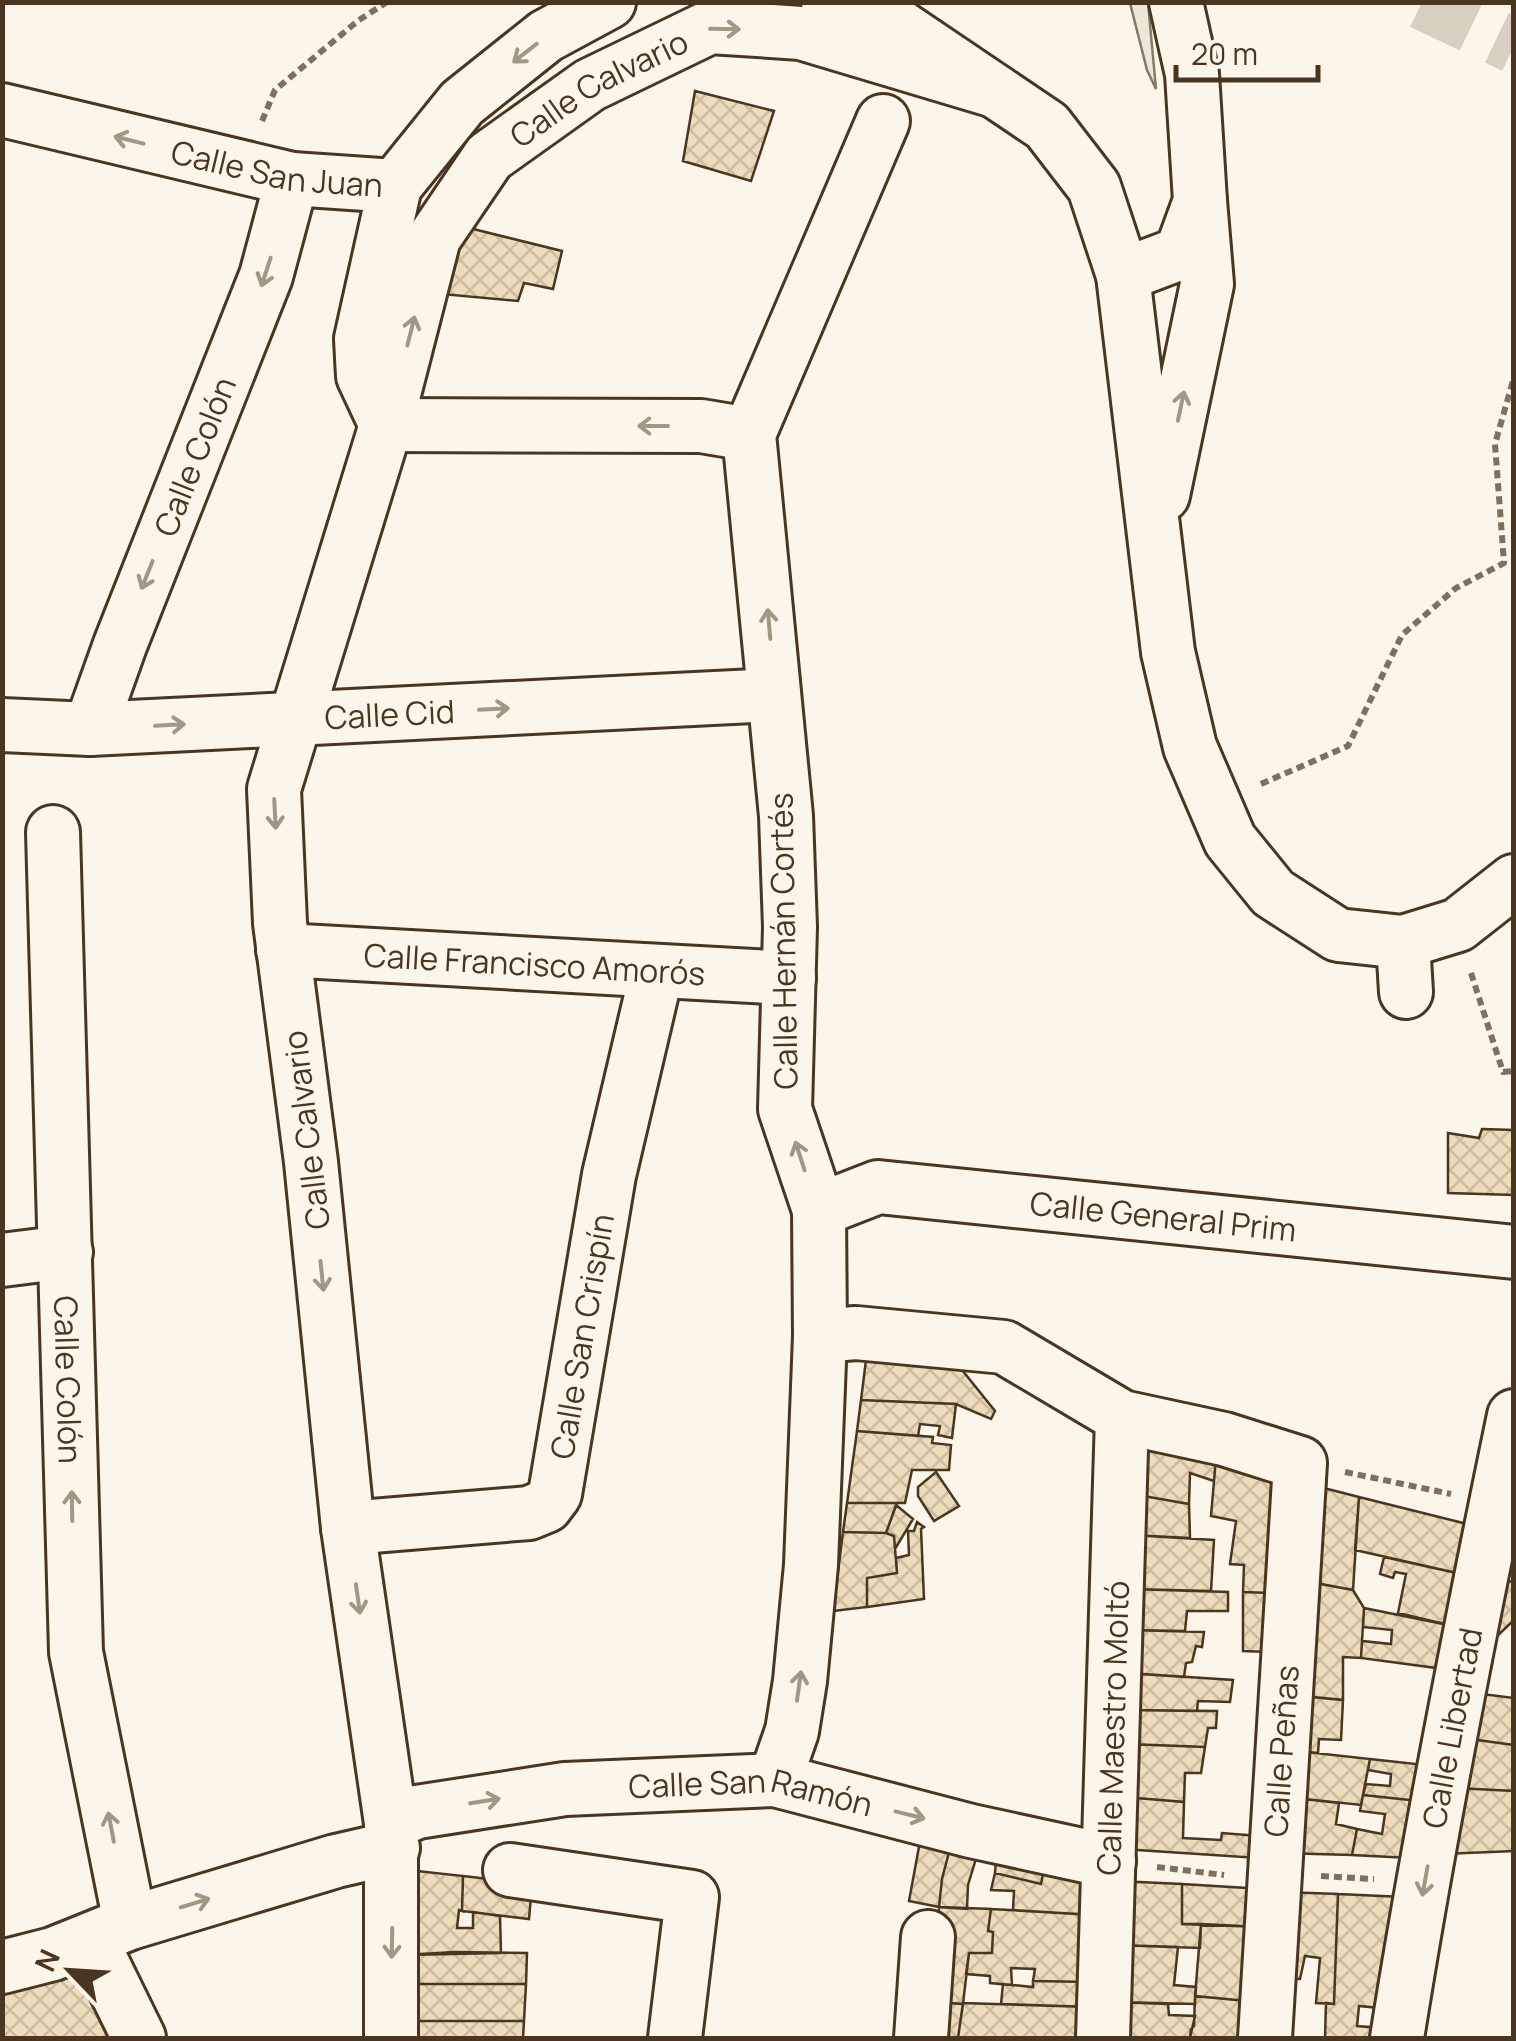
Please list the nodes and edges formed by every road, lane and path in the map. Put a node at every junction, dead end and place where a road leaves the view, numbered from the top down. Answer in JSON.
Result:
{"nodes":[{"id":1,"x":387,"y":2,"type":"edge"},
{"id":2,"x":609,"y":2,"type":"edge"},
{"id":3,"x":828,"y":2,"type":"edge"},
{"id":4,"x":1176,"y":2,"type":"edge"},
{"id":5,"x":995,"y":91,"type":"junction"},
{"id":6,"x":2,"y":110,"type":"edge"},
{"id":7,"x":883,"y":121,"type":"dead end"},
{"id":8,"x":241,"y":168,"type":"junction"},
{"id":9,"x":292,"y":178,"type":"junction"},
{"id":10,"x":396,"y":186,"type":"junction"},
{"id":11,"x":1200,"y":201,"type":"junction"},
{"id":12,"x":1123,"y":275,"type":"junction"},
{"id":13,"x":1514,"y":377,"type":"edge"},
{"id":14,"x":386,"y":425,"type":"junction"},
{"id":15,"x":750,"y":434,"type":"junction"},
{"id":16,"x":1154,"y":536,"type":"junction"},
{"id":17,"x":774,"y":695,"type":"junction"},
{"id":18,"x":295,"y":720,"type":"junction"},
{"id":19,"x":2,"y":725,"type":"edge"},
{"id":20,"x":90,"y":729,"type":"junction"},
{"id":21,"x":1216,"y":807,"type":"junction"},
{"id":22,"x":53,"y":832,"type":"dead end"},
{"id":23,"x":1514,"y":881,"type":"edge"},
{"id":24,"x":284,"y":950,"type":"junction"},
{"id":25,"x":1404,"y":967,"type":"junction"},
{"id":26,"x":657,"y":971,"type":"junction"},
{"id":27,"x":789,"y":978,"type":"junction"},
{"id":28,"x":1514,"y":1072,"type":"edge"},
{"id":29,"x":820,"y":1210,"type":"junction"},
{"id":30,"x":66,"y":1252,"type":"junction"},
{"id":31,"x":1514,"y":1252,"type":"edge"},
{"id":32,"x":2,"y":1260,"type":"edge"},
{"id":33,"x":820,"y":1336,"type":"junction"},
{"id":34,"x":1514,"y":1416,"type":"edge"},
{"id":35,"x":1122,"y":1418,"type":"junction"},
{"id":36,"x":1300,"y":1463,"type":"junction"},
{"id":37,"x":1494,"y":1510,"type":"junction"},
{"id":38,"x":348,"y":1528,"type":"junction"},
{"id":39,"x":775,"y":1780,"type":"junction"},
{"id":40,"x":392,"y":1835,"type":"junction"},
{"id":41,"x":1109,"y":1862,"type":"junction"},
{"id":42,"x":510,"y":1870,"type":"dead end"},
{"id":43,"x":110,"y":1931,"type":"junction"},
{"id":44,"x":928,"y":1937,"type":"dead end"},
{"id":45,"x":2,"y":1966,"type":"edge"},
{"id":46,"x":139,"y":2038,"type":"edge"},
{"id":47,"x":391,"y":2038,"type":"edge"},
{"id":48,"x":675,"y":2038,"type":"edge"},
{"id":49,"x":921,"y":2038,"type":"edge"},
{"id":50,"x":1103,"y":2038,"type":"edge"},
{"id":51,"x":1265,"y":2038,"type":"edge"},
{"id":52,"x":1397,"y":2038,"type":"edge"}],
"edges":[{"from":1,"to":8,"type":"path"},
{"from":2,"to":10,"type":"street","name":"Calle San Juan","one_way":true},
{"from":3,"to":5,"type":"street"},
{"from":4,"to":11,"type":"street"},
{"from":5,"to":12,"type":"street"},
{"from":14,"to":5,"type":"street","name":"Calle Calvario","one_way":true},
{"from":8,"to":6,"type":"street","name":"Calle San Juan","one_way":true},
{"from":7,"to":15,"type":"street","name":"Calle Hernán Cortés"},
{"from":8,"to":9,"type":"street","name":"Calle San Juan"},
{"from":9,"to":10,"type":"street","name":"Calle San Juan"},
{"from":9,"to":20,"type":"street","name":"Calle Colón","one_way":true},
{"from":10,"to":14,"type":"street"},
{"from":11,"to":12,"type":"street"},
{"from":16,"to":11,"type":"street","one_way":true},
{"from":12,"to":16,"type":"street"},
{"from":13,"to":21,"type":"path"},
{"from":15,"to":14,"type":"street","one_way":true},
{"from":14,"to":18,"type":"street","name":"Calle Calvario"},
{"from":17,"to":15,"type":"street","name":"Calle Hernán Cortés","one_way":true},
{"from":16,"to":21,"type":"street"},
{"from":18,"to":17,"type":"street","name":"Calle Cid","one_way":true},
{"from":17,"to":27,"type":"street","name":"Calle Hernán Cortés"},
{"from":20,"to":18,"type":"street","name":"Calle Cid","one_way":true},
{"from":18,"to":24,"type":"street","name":"Calle Calvario","one_way":true},
{"from":19,"to":20,"type":"street","name":"Calle Cid"},
{"from":21,"to":25,"type":"street"},
{"from":22,"to":30,"type":"street","name":"Calle Colón"},
{"from":23,"to":25,"type":"street"},
{"from":24,"to":26,"type":"street","name":"Calle Francisco Amorós"},
{"from":24,"to":38,"type":"street","name":"Calle Calvario","one_way":true},
{"from":25,"to":28,"type":"path"},
{"from":26,"to":27,"type":"street","name":"Calle Francisco Amorós"},
{"from":26,"to":38,"type":"street","name":"Calle San Crispín"},
{"from":29,"to":27,"type":"street","name":"Calle Hernán Cortés","one_way":true},
{"from":29,"to":31,"type":"street","name":"Calle General Prim"},
{"from":29,"to":33,"type":"street","name":"Calle Hernán Cortés"},
{"from":30,"to":32,"type":"street"},
{"from":43,"to":30,"type":"street","name":"Calle Colón","one_way":true},
{"from":33,"to":35,"type":"street"},
{"from":39,"to":33,"type":"street","name":"Calle Hernán Cortés","one_way":true},
{"from":34,"to":37,"type":"street","name":"Calle Libertad"},
{"from":35,"to":36,"type":"street"},
{"from":35,"to":41,"type":"street","name":"Calle Maestro Moltó"},
{"from":36,"to":37,"type":"path"},
{"from":36,"to":51,"type":"street","name":"Calle Peñas"},
{"from":37,"to":52,"type":"street","name":"Calle Libertad","one_way":true},
{"from":38,"to":40,"type":"street","name":"Calle Calvario","one_way":true},
{"from":40,"to":39,"type":"street","name":"Calle San Ramón","one_way":true},
{"from":39,"to":41,"type":"street","name":"Calle San Ramón","one_way":true},
{"from":43,"to":40,"type":"street","name":"Calle San Ramón","one_way":true},
{"from":40,"to":47,"type":"street","name":"Calle Calvario","one_way":true},
{"from":41,"to":50,"type":"street","name":"Calle Maestro Moltó"},
{"from":42,"to":48,"type":"street"},
{"from":43,"to":45,"type":"street","name":"Calle San Ramón"},
{"from":43,"to":46,"type":"street","name":"Calle Colón"},
{"from":44,"to":49,"type":"street"}]}
